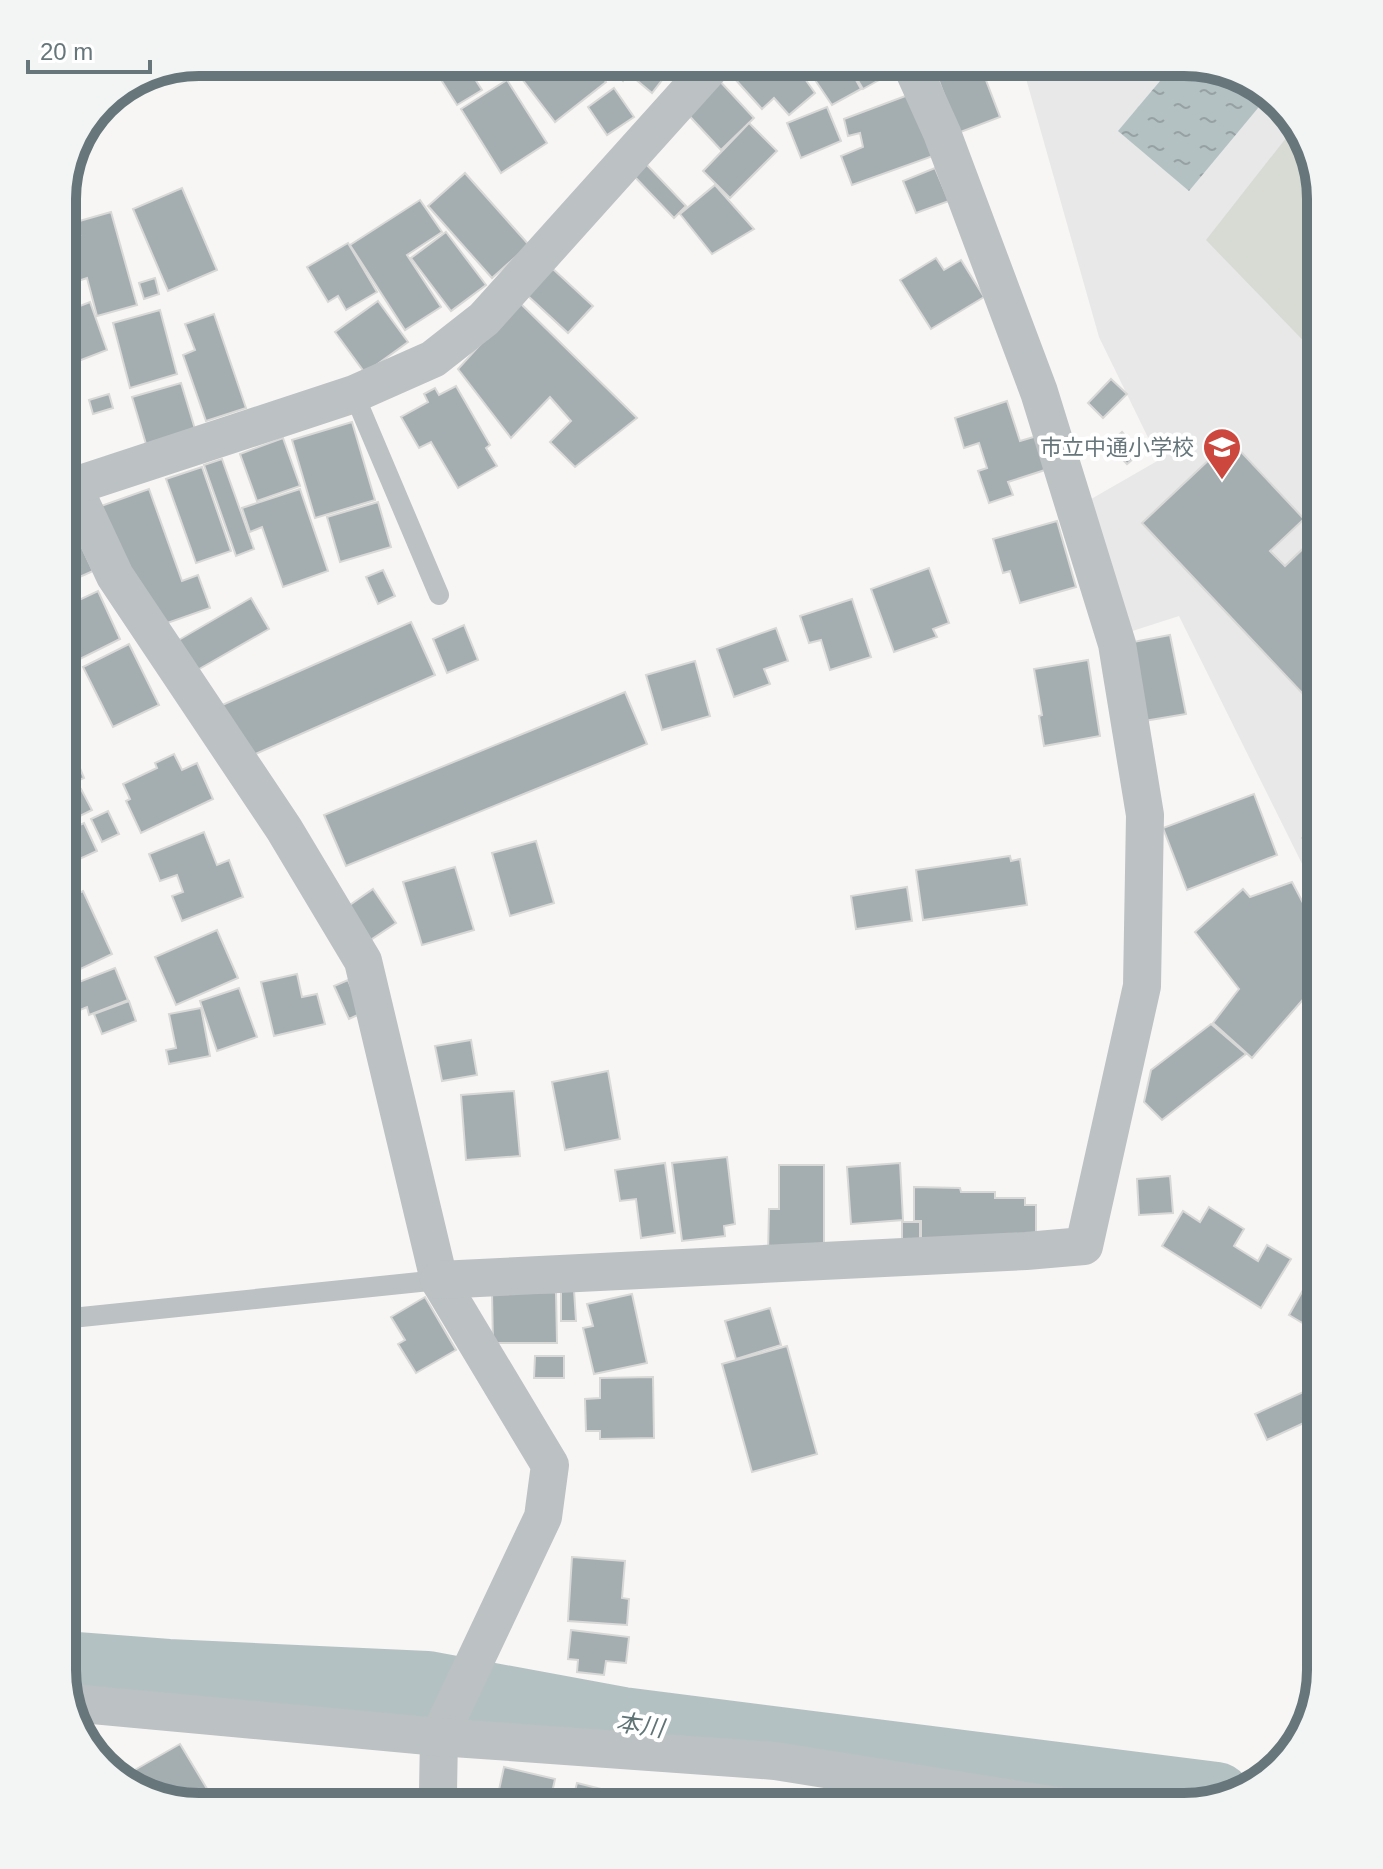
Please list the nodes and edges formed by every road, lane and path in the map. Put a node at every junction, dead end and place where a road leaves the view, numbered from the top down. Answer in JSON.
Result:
{"nodes":[{"id":1,"x":702,"y":76,"type":"edge"},
{"id":2,"x":916,"y":76,"type":"edge"},
{"id":3,"x":354,"y":394,"type":"junction"},
{"id":4,"x":76,"y":474,"type":"edge"},
{"id":5,"x":76,"y":497,"type":"edge"},
{"id":6,"x":439,"y":595,"type":"dead end"},
{"id":7,"x":439,"y":1280,"type":"junction"},
{"id":8,"x":76,"y":1318,"type":"edge"},
{"id":9,"x":80,"y":1703,"type":"edge"},
{"id":10,"x":452,"y":1710,"type":"junction"},
{"id":11,"x":438,"y":1793,"type":"edge"},
{"id":12,"x":975,"y":1793,"type":"edge"}],
"edges":[{"from":1,"to":3,"type":"street"},
{"from":2,"to":7,"type":"street"},
{"from":3,"to":4,"type":"street"},
{"from":3,"to":6,"type":"lane"},
{"from":5,"to":7,"type":"street"},
{"from":7,"to":8,"type":"lane"},
{"from":7,"to":10,"type":"street"},
{"from":9,"to":10,"type":"street"},
{"from":10,"to":11,"type":"street"},
{"from":10,"to":12,"type":"street"}]}
